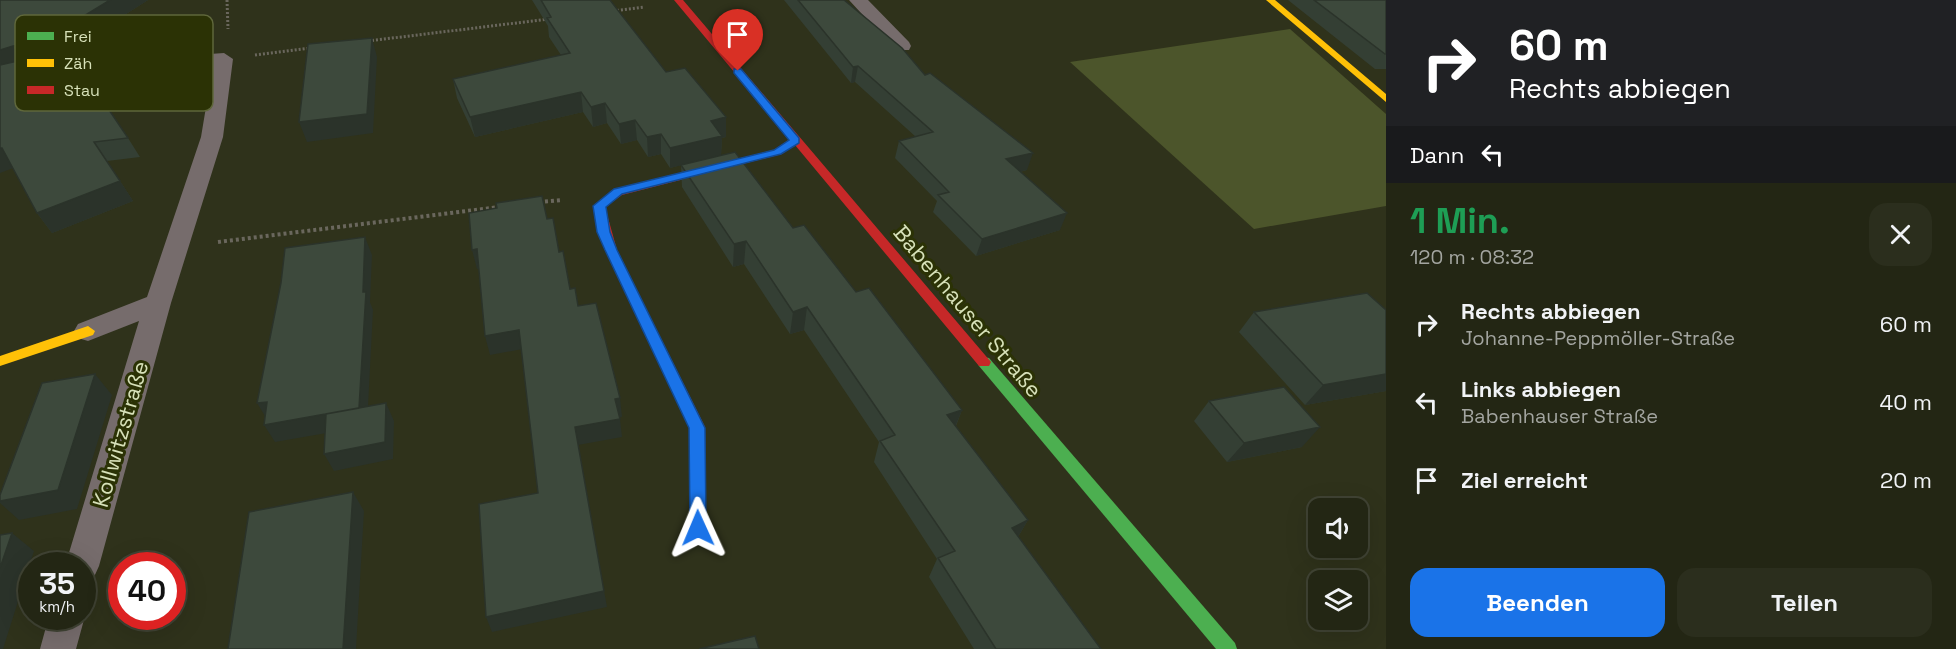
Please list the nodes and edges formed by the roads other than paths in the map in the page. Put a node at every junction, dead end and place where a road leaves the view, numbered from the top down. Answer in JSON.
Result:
{"nodes":[{"id":1,"x":858,"y":0,"type":"edge"},
{"id":2,"x":1270,"y":0,"type":"edge"},
{"id":3,"x":679,"y":1,"type":"edge"},
{"id":4,"x":902,"y":46,"type":"edge"},
{"id":5,"x":213,"y":60,"type":"edge"},
{"id":6,"x":15,"y":76,"type":"edge"},
{"id":7,"x":0,"y":78,"type":"edge"},
{"id":8,"x":1386,"y":99,"type":"edge"},
{"id":9,"x":795,"y":140,"type":"junction"},
{"id":10,"x":158,"y":303,"type":"junction"},
{"id":11,"x":88,"y":331,"type":"joint"},
{"id":12,"x":0,"y":361,"type":"edge"},
{"id":13,"x":698,"y":528,"type":"dead end"},
{"id":14,"x":86,"y":552,"type":"edge"},
{"id":15,"x":63,"y":630,"type":"edge"},
{"id":16,"x":58,"y":649,"type":"edge"},
{"id":17,"x":1227,"y":649,"type":"edge"}],
"edges":[{"from":1,"to":4,"type":"lane"},
{"from":2,"to":8,"type":"main road"},
{"from":3,"to":9,"type":"main road","name":"Babenhauser Straße"},
{"from":5,"to":10,"type":"lane","name":"Kollwitzstraße"},
{"from":6,"to":7,"type":"lane","name":"Kollwitzstraße"},
{"from":9,"to":13,"type":"main road"},
{"from":9,"to":17,"type":"main road","name":"Babenhauser Straße"},
{"from":10,"to":11,"type":"lane"},
{"from":10,"to":14,"type":"lane","name":"Kollwitzstraße"},
{"from":11,"to":12,"type":"main road"},
{"from":15,"to":16,"type":"lane"}]}
